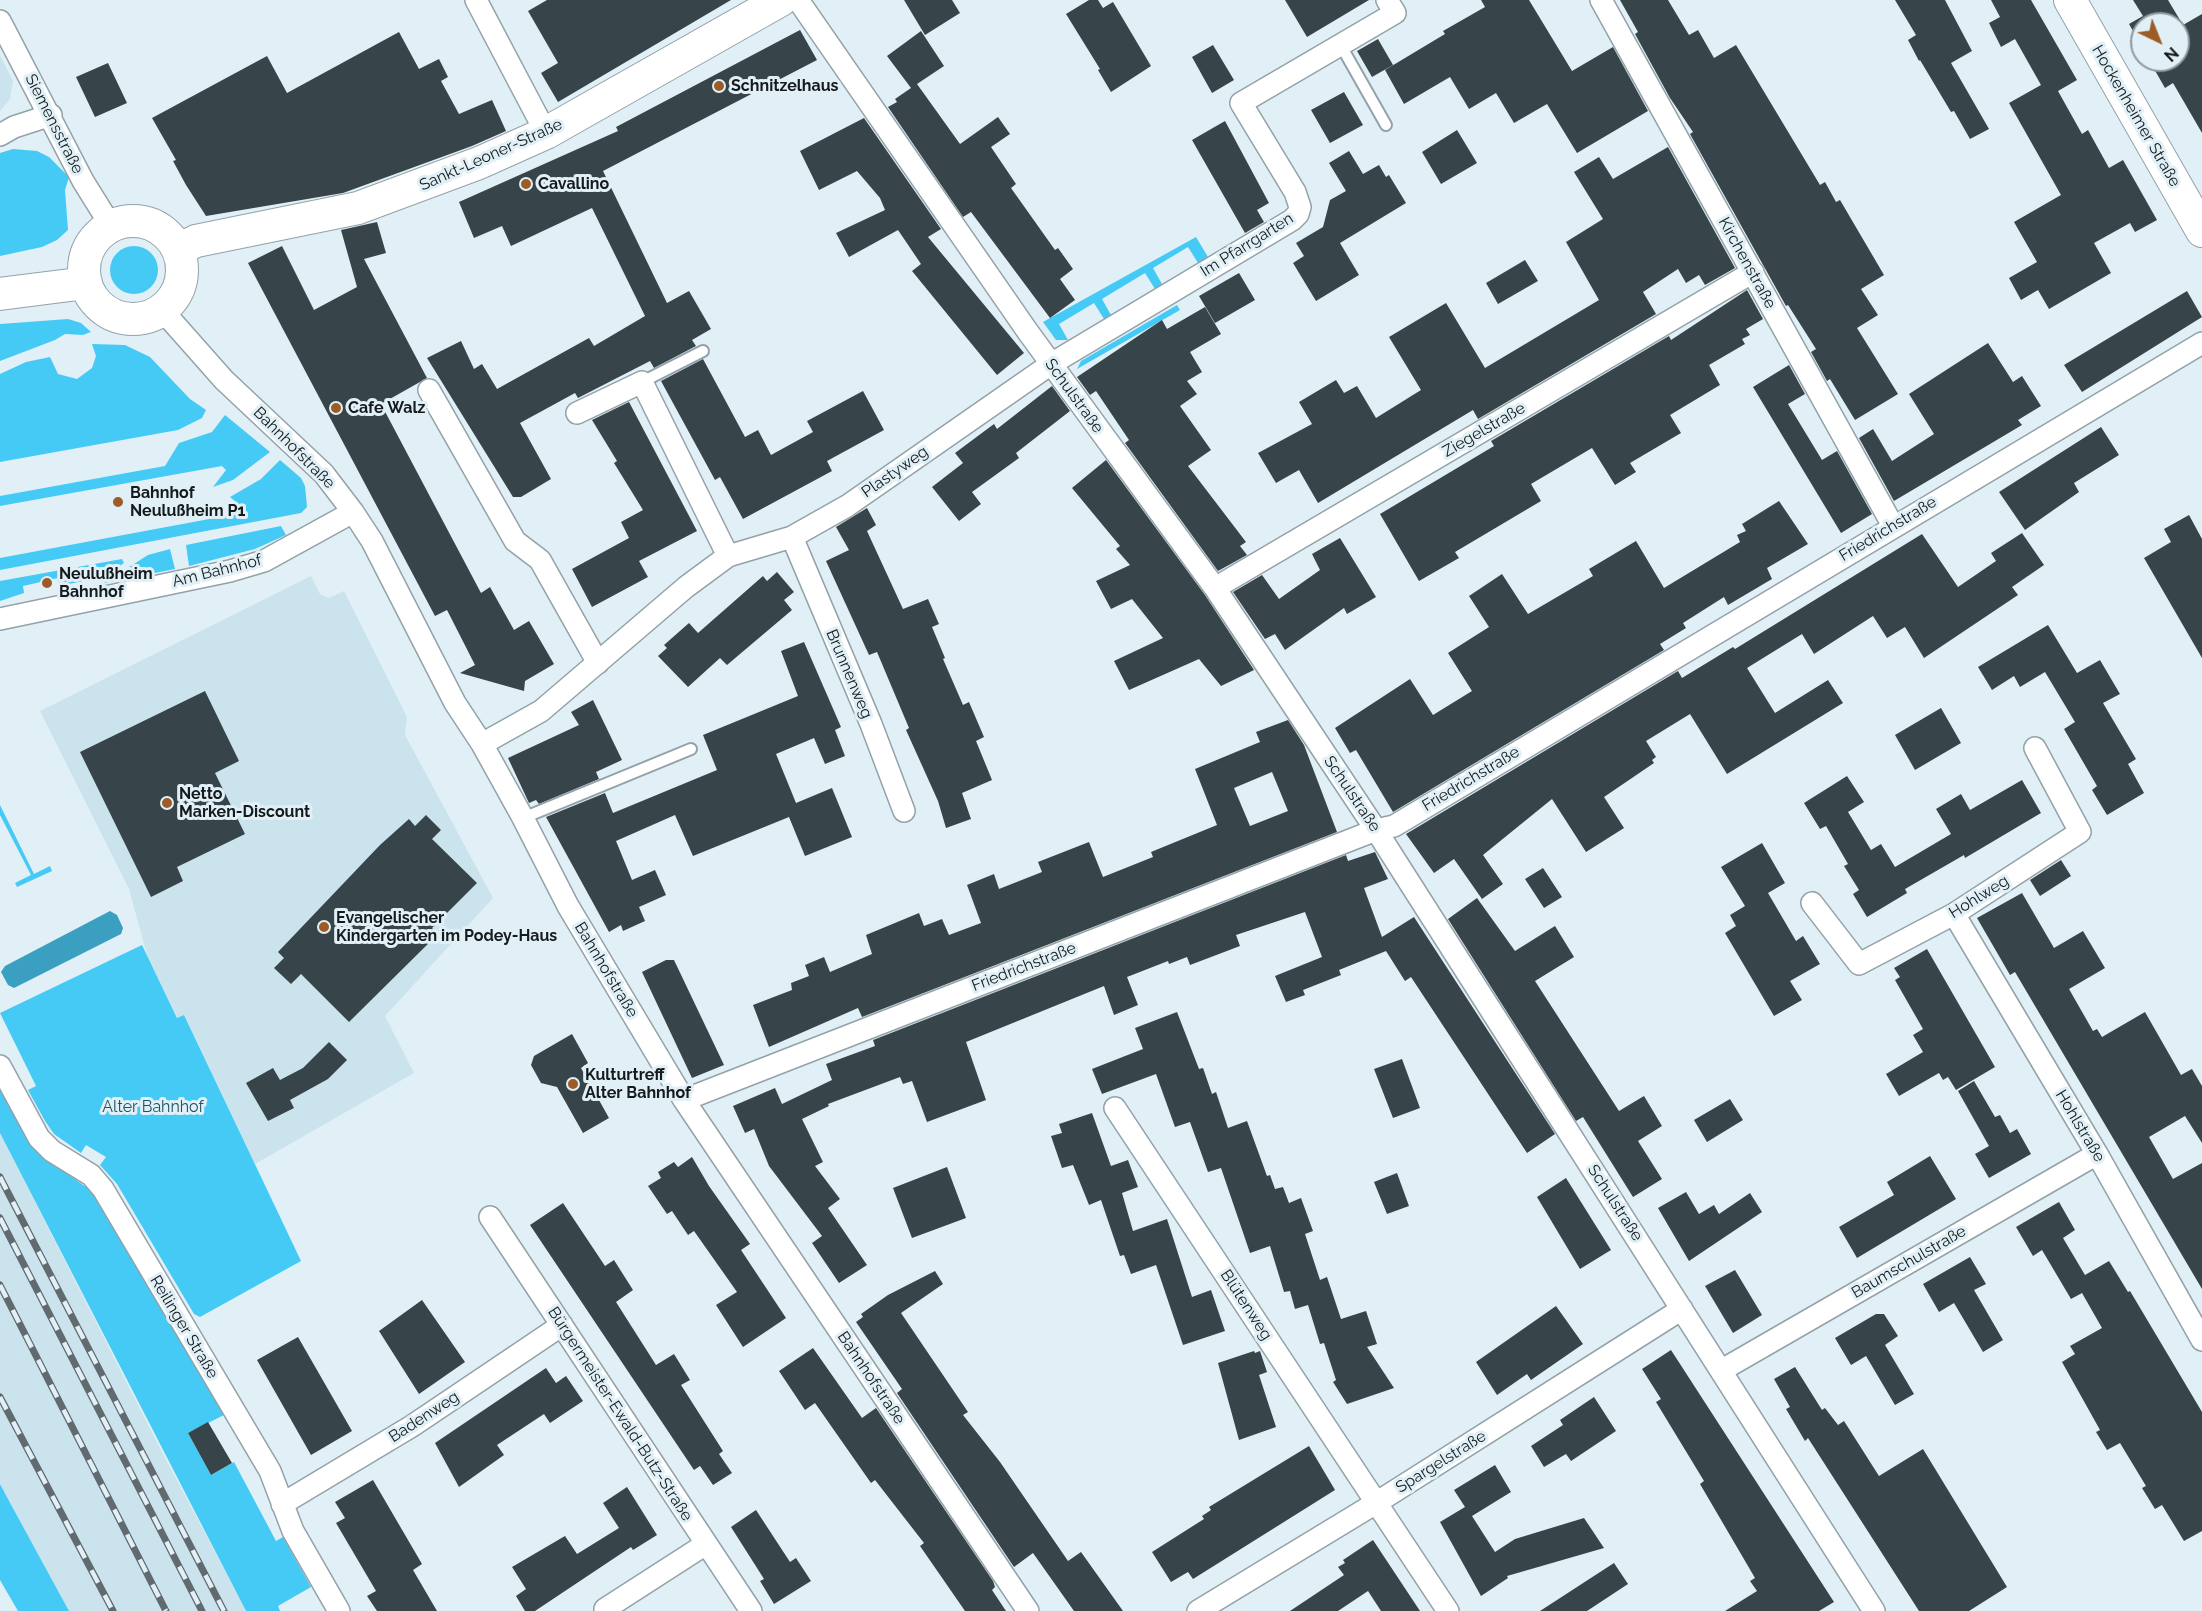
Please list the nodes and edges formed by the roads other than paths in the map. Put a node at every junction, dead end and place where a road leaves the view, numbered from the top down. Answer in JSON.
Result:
{"nodes":[{"id":1,"x":476,"y":0,"type":"edge"},
{"id":2,"x":781,"y":0,"type":"edge"},
{"id":3,"x":798,"y":0,"type":"edge"},
{"id":4,"x":1388,"y":0,"type":"edge"},
{"id":5,"x":1601,"y":0,"type":"edge"},
{"id":6,"x":2070,"y":0,"type":"edge"},
{"id":7,"x":0,"y":21,"type":"edge"},
{"id":8,"x":1340,"y":44,"type":"junction"},
{"id":9,"x":51,"y":115,"type":"junction"},
{"id":10,"x":1386,"y":125,"type":"dead end"},
{"id":11,"x":546,"y":133,"type":"junction"},
{"id":12,"x":0,"y":135,"type":"edge"},
{"id":13,"x":111,"y":226,"type":"junction"},
{"id":14,"x":2202,"y":231,"type":"edge"},
{"id":15,"x":178,"y":250,"type":"junction"},
{"id":16,"x":1753,"y":272,"type":"junction"},
{"id":17,"x":86,"y":283,"type":"junction"},
{"id":18,"x":0,"y":294,"type":"edge"},
{"id":19,"x":162,"y":310,"type":"junction"},
{"id":20,"x":2202,"y":343,"type":"edge"},
{"id":21,"x":703,"y":351,"type":"dead end"},
{"id":22,"x":1051,"y":364,"type":"junction"},
{"id":23,"x":642,"y":382,"type":"junction"},
{"id":24,"x":429,"y":390,"type":"dead end"},
{"id":25,"x":577,"y":413,"type":"dead end"},
{"id":26,"x":353,"y":512,"type":"junction"},
{"id":27,"x":1893,"y":526,"type":"junction"},
{"id":28,"x":792,"y":537,"type":"junction"},
{"id":29,"x":728,"y":556,"type":"junction"},
{"id":30,"x":1215,"y":588,"type":"junction"},
{"id":31,"x":0,"y":619,"type":"edge"},
{"id":32,"x":598,"y":663,"type":"junction"},
{"id":33,"x":482,"y":744,"type":"junction"},
{"id":34,"x":2035,"y":748,"type":"dead end"},
{"id":35,"x":691,"y":749,"type":"dead end"},
{"id":36,"x":904,"y":811,"type":"dead end"},
{"id":37,"x":523,"y":818,"type":"junction"},
{"id":38,"x":1376,"y":830,"type":"junction"},
{"id":39,"x":1812,"y":903,"type":"dead end"},
{"id":40,"x":1954,"y":914,"type":"junction"},
{"id":41,"x":0,"y":1066,"type":"edge"},
{"id":42,"x":684,"y":1100,"type":"junction"},
{"id":43,"x":1115,"y":1108,"type":"dead end"},
{"id":44,"x":2097,"y":1154,"type":"junction"},
{"id":45,"x":490,"y":1216,"type":"dead end"},
{"id":46,"x":1682,"y":1309,"type":"junction"},
{"id":47,"x":562,"y":1325,"type":"junction"},
{"id":48,"x":2202,"y":1340,"type":"edge"},
{"id":49,"x":1722,"y":1370,"type":"junction"},
{"id":50,"x":1376,"y":1503,"type":"junction"},
{"id":51,"x":282,"y":1504,"type":"junction"},
{"id":52,"x":706,"y":1544,"type":"junction"},
{"id":53,"x":605,"y":1609,"type":"dead end"},
{"id":54,"x":339,"y":1611,"type":"edge"},
{"id":55,"x":751,"y":1611,"type":"edge"},
{"id":56,"x":1028,"y":1611,"type":"edge"},
{"id":57,"x":1198,"y":1611,"type":"edge"},
{"id":58,"x":1448,"y":1611,"type":"edge"},
{"id":59,"x":1874,"y":1611,"type":"edge"}],
"edges":[{"from":1,"to":11,"type":"street"},
{"from":2,"to":11,"type":"street","name":"Sankt-Leoner-Straße"},
{"from":3,"to":22,"type":"street","name":"Schulstraße"},
{"from":4,"to":8,"type":"street","name":"Im Pfarrgarten"},
{"from":5,"to":16,"type":"street","name":"Kirchenstraße"},
{"from":6,"to":14,"type":"street","name":"Hockenheimer Straße"},
{"from":7,"to":9,"type":"street","name":"Siemensstraße"},
{"from":8,"to":10,"type":"lane"},
{"from":8,"to":22,"type":"street","name":"Im Pfarrgarten"},
{"from":9,"to":12,"type":"street"},
{"from":9,"to":13,"type":"street","name":"Siemensstraße"},
{"from":11,"to":15,"type":"street","name":"Sankt-Leoner-Straße"},
{"from":13,"to":15,"type":"street"},
{"from":13,"to":17,"type":"street"},
{"from":15,"to":19,"type":"street"},
{"from":16,"to":27,"type":"street","name":"Kirchenstraße"},
{"from":16,"to":30,"type":"street","name":"Ziegelstraße"},
{"from":17,"to":18,"type":"street"},
{"from":17,"to":19,"type":"street"},
{"from":19,"to":26,"type":"street","name":"Bahnhofstraße"},
{"from":20,"to":27,"type":"street","name":"Friedrichstraße"},
{"from":21,"to":23,"type":"lane"},
{"from":22,"to":28,"type":"street","name":"Plastyweg"},
{"from":22,"to":30,"type":"street","name":"Schulstraße"},
{"from":23,"to":25,"type":"street"},
{"from":23,"to":29,"type":"street"},
{"from":24,"to":32,"type":"street"},
{"from":26,"to":31,"type":"street","name":"Am Bahnhof"},
{"from":26,"to":33,"type":"street","name":"Bahnhofstraße"},
{"from":27,"to":38,"type":"street","name":"Friedrichstraße"},
{"from":28,"to":29,"type":"street","name":"Plastyweg"},
{"from":28,"to":36,"type":"street","name":"Brunnenweg"},
{"from":29,"to":32,"type":"street","name":"Plastyweg"},
{"from":30,"to":38,"type":"street","name":"Schulstraße"},
{"from":32,"to":33,"type":"street","name":"Plastyweg"},
{"from":33,"to":37,"type":"street","name":"Bahnhofstraße"},
{"from":34,"to":40,"type":"street","name":"Hohlweg"},
{"from":35,"to":37,"type":"lane"},
{"from":37,"to":42,"type":"street","name":"Bahnhofstraße"},
{"from":38,"to":42,"type":"street","name":"Friedrichstraße"},
{"from":38,"to":46,"type":"street","name":"Schulstraße"},
{"from":39,"to":40,"type":"street","name":"Hohlweg"},
{"from":40,"to":44,"type":"street","name":"Hohlstraße"},
{"from":41,"to":51,"type":"street","name":"Reilinger Straße"},
{"from":42,"to":56,"type":"street","name":"Bahnhofstraße"},
{"from":43,"to":50,"type":"street","name":"Blütenweg"},
{"from":44,"to":48,"type":"street","name":"Hohlstraße"},
{"from":44,"to":49,"type":"street","name":"Baumschulstraße"},
{"from":45,"to":47,"type":"street","name":"Bürgermeister-Ewald-Butz-Straße"},
{"from":46,"to":49,"type":"street","name":"Schulstraße"},
{"from":46,"to":50,"type":"street","name":"Spargelstraße"},
{"from":47,"to":51,"type":"street","name":"Badenweg"},
{"from":47,"to":52,"type":"street","name":"Bürgermeister-Ewald-Butz-Straße"},
{"from":49,"to":59,"type":"street","name":"Schulstraße"},
{"from":50,"to":57,"type":"street","name":"Spargelstraße"},
{"from":50,"to":58,"type":"street","name":"Blütenweg"},
{"from":51,"to":54,"type":"street","name":"Reilinger Straße"},
{"from":52,"to":53,"type":"street"},
{"from":52,"to":55,"type":"street","name":"Bürgermeister-Ewald-Butz-Straße"}]}
